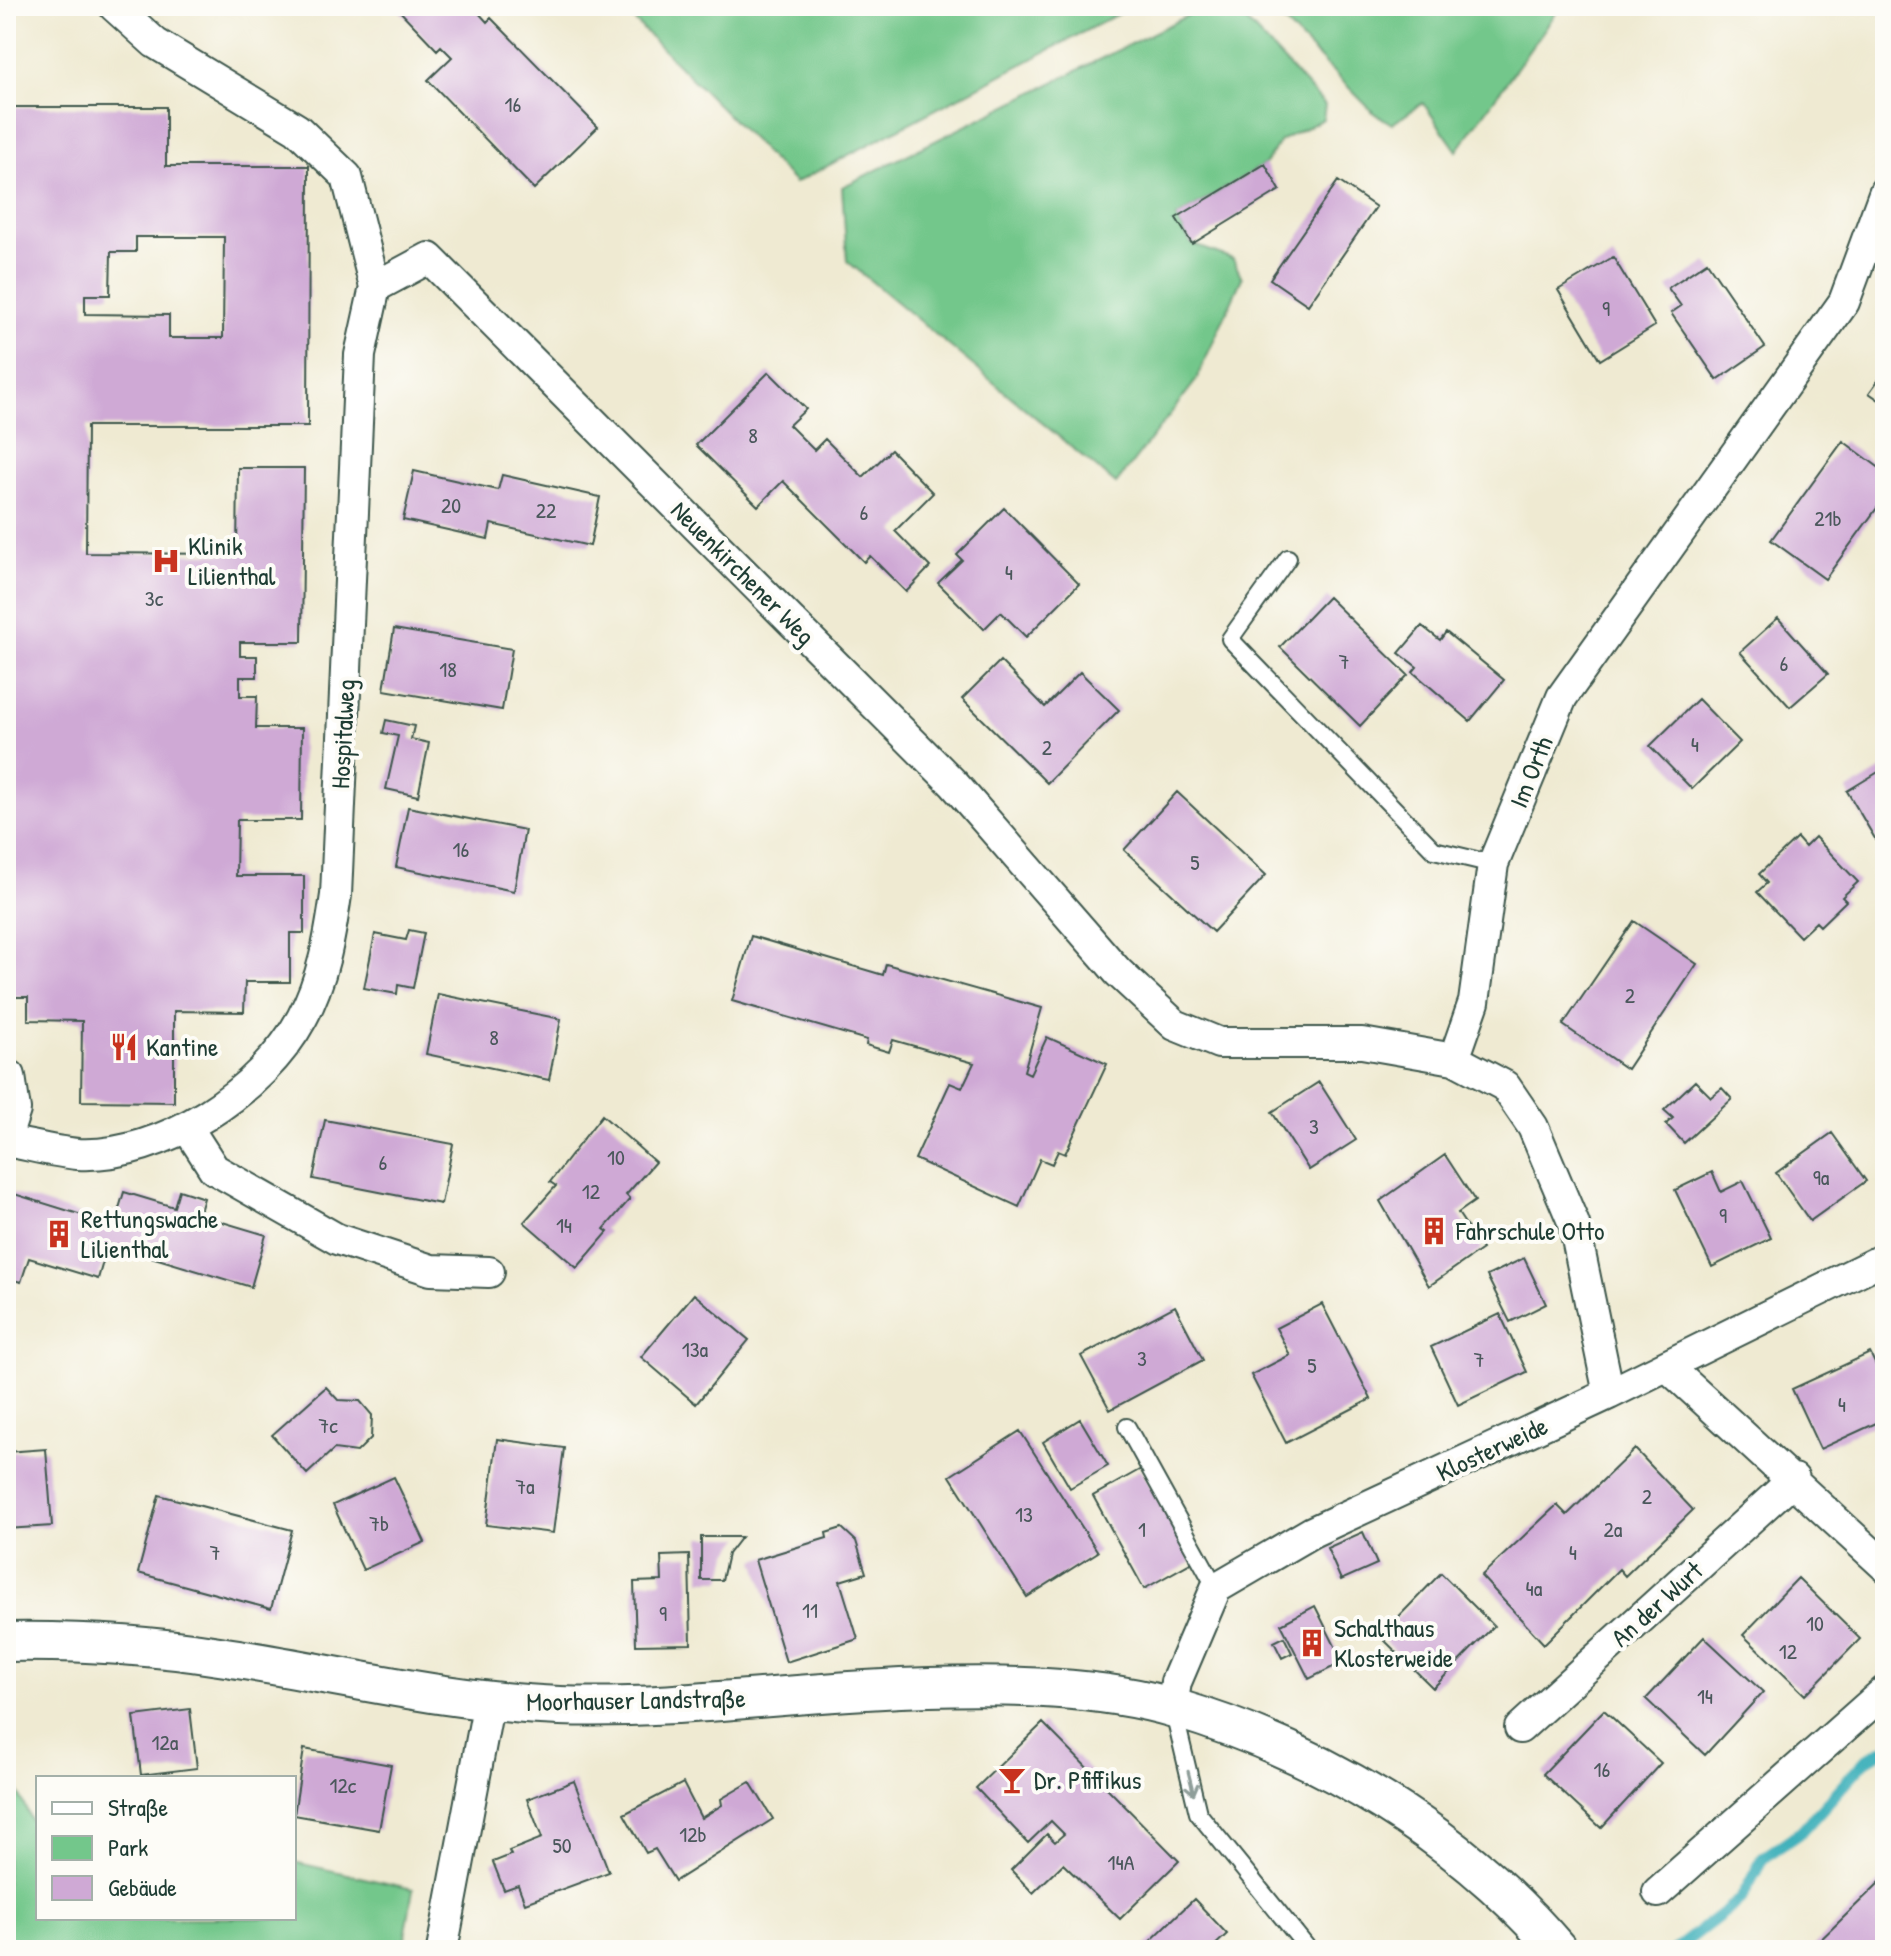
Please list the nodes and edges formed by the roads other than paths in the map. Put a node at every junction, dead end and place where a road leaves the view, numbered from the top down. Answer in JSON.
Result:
{"nodes":[{"id":1,"x":114,"y":6,"type":"edge"},
{"id":2,"x":1885,"y":191,"type":"edge"},
{"id":3,"x":375,"y":287,"type":"junction"},
{"id":4,"x":1288,"y":558,"type":"dead end"},
{"id":5,"x":1493,"y":864,"type":"junction"},
{"id":6,"x":1454,"y":1059,"type":"junction"},
{"id":7,"x":6,"y":1074,"type":"edge"},
{"id":8,"x":187,"y":1127,"type":"junction"},
{"id":9,"x":6,"y":1140,"type":"edge"},
{"id":10,"x":1885,"y":1258,"type":"edge"},
{"id":11,"x":489,"y":1272,"type":"dead end"},
{"id":12,"x":1667,"y":1366,"type":"junction"},
{"id":13,"x":1609,"y":1394,"type":"junction"},
{"id":14,"x":1127,"y":1427,"type":"dead end"},
{"id":15,"x":1794,"y":1479,"type":"junction"},
{"id":16,"x":1885,"y":1566,"type":"edge"},
{"id":17,"x":1216,"y":1588,"type":"junction"},
{"id":18,"x":6,"y":1642,"type":"edge"},
{"id":19,"x":1885,"y":1691,"type":"edge"},
{"id":20,"x":489,"y":1701,"type":"junction"},
{"id":21,"x":1172,"y":1707,"type":"junction"},
{"id":22,"x":1520,"y":1728,"type":"dead end"},
{"id":23,"x":1658,"y":1892,"type":"dead end"},
{"id":24,"x":442,"y":1950,"type":"edge"},
{"id":25,"x":1309,"y":1950,"type":"edge"},
{"id":26,"x":1558,"y":1950,"type":"edge"}],
"edges":[{"from":1,"to":3,"type":"street"},
{"from":2,"to":5,"type":"street","name":"Im Orth"},
{"from":3,"to":6,"type":"street","name":"Neuenkirchener Weg"},
{"from":3,"to":8,"type":"street","name":"Hospitalweg"},
{"from":4,"to":5,"type":"lane"},
{"from":5,"to":6,"type":"street","name":"Im Orth"},
{"from":6,"to":13,"type":"street"},
{"from":7,"to":9,"type":"street","name":"Hospitalweg"},
{"from":8,"to":9,"type":"street","name":"Hospitalweg"},
{"from":8,"to":11,"type":"street"},
{"from":10,"to":12,"type":"street","name":"Klosterweide"},
{"from":12,"to":13,"type":"street","name":"Klosterweide"},
{"from":12,"to":15,"type":"street"},
{"from":13,"to":17,"type":"street","name":"Klosterweide"},
{"from":14,"to":17,"type":"lane"},
{"from":15,"to":16,"type":"street"},
{"from":15,"to":22,"type":"street","name":"An der Wurt"},
{"from":17,"to":21,"type":"street"},
{"from":18,"to":20,"type":"street","name":"Moorhauser Landstraße"},
{"from":19,"to":23,"type":"street"},
{"from":20,"to":21,"type":"street","name":"Moorhauser Landstraße"},
{"from":20,"to":24,"type":"street"},
{"from":21,"to":25,"type":"lane","one_way":true},
{"from":21,"to":26,"type":"street","name":"Moorhauser Landstraße"}]}
